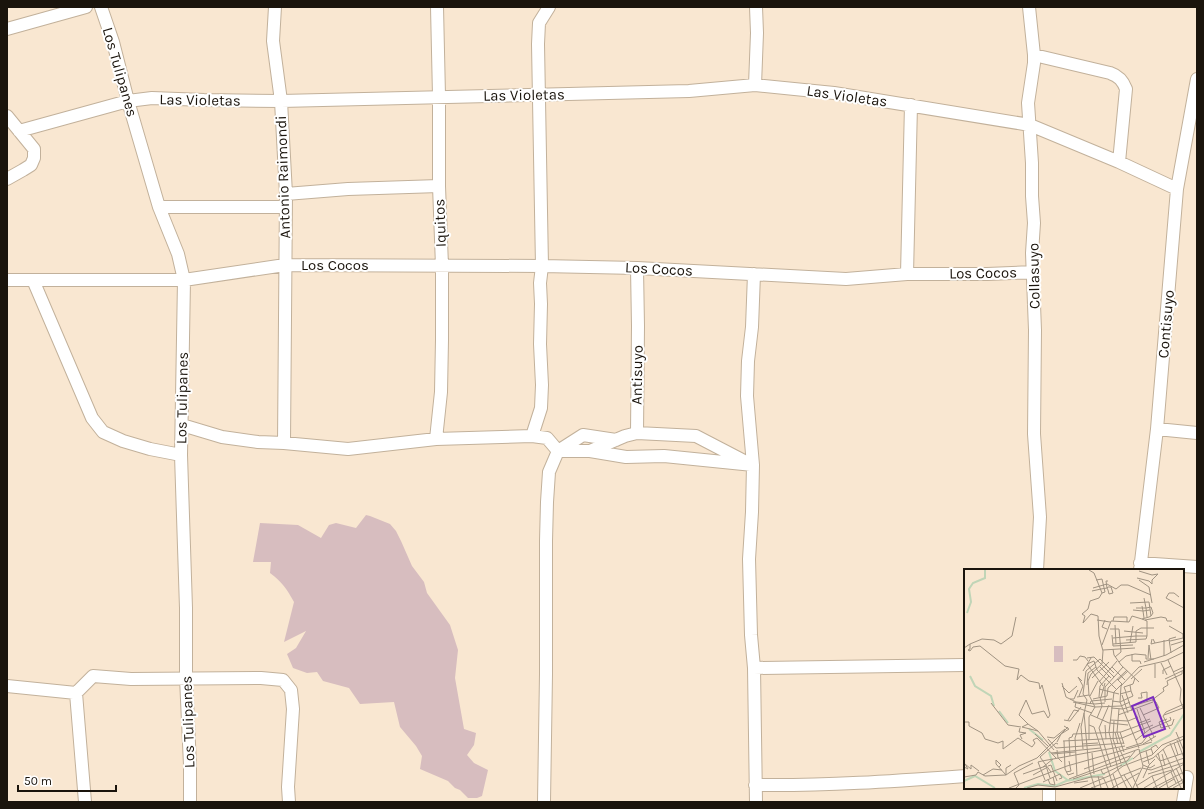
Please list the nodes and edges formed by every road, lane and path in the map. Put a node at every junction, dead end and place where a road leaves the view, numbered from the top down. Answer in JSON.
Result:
{"nodes":[{"id":1,"x":86,"y":7,"type":"edge"},
{"id":2,"x":101,"y":7,"type":"edge"},
{"id":3,"x":275,"y":7,"type":"edge"},
{"id":4,"x":437,"y":7,"type":"edge"},
{"id":5,"x":549,"y":7,"type":"edge"},
{"id":6,"x":756,"y":7,"type":"edge"},
{"id":7,"x":1029,"y":7,"type":"edge"},
{"id":8,"x":7,"y":29,"type":"edge"},
{"id":9,"x":1034,"y":55,"type":"junction"},
{"id":10,"x":755,"y":85,"type":"junction"},
{"id":11,"x":1196,"y":86,"type":"edge"},
{"id":12,"x":538,"y":94,"type":"junction"},
{"id":13,"x":440,"y":96,"type":"junction"},
{"id":14,"x":128,"y":101,"type":"junction"},
{"id":15,"x":281,"y":101,"type":"junction"},
{"id":16,"x":911,"y":105,"type":"junction"},
{"id":17,"x":7,"y":116,"type":"edge"},
{"id":18,"x":1030,"y":125,"type":"junction"},
{"id":19,"x":19,"y":131,"type":"junction"},
{"id":20,"x":1119,"y":162,"type":"junction"},
{"id":21,"x":7,"y":179,"type":"edge"},
{"id":22,"x":438,"y":186,"type":"junction"},
{"id":23,"x":1178,"y":189,"type":"junction"},
{"id":24,"x":286,"y":194,"type":"junction"},
{"id":25,"x":159,"y":207,"type":"junction"},
{"id":26,"x":286,"y":207,"type":"junction"},
{"id":27,"x":285,"y":265,"type":"junction"},
{"id":28,"x":442,"y":266,"type":"junction"},
{"id":29,"x":542,"y":266,"type":"junction"},
{"id":30,"x":637,"y":268,"type":"junction"},
{"id":31,"x":1033,"y":272,"type":"junction"},
{"id":32,"x":754,"y":274,"type":"junction"},
{"id":33,"x":907,"y":274,"type":"junction"},
{"id":34,"x":7,"y":280,"type":"edge"},
{"id":35,"x":33,"y":280,"type":"junction"},
{"id":36,"x":184,"y":280,"type":"junction"},
{"id":37,"x":182,"y":425,"type":"junction"},
{"id":38,"x":1157,"y":429,"type":"junction"},
{"id":39,"x":637,"y":433,"type":"junction"},
{"id":40,"x":1197,"y":433,"type":"edge"},
{"id":41,"x":532,"y":436,"type":"junction"},
{"id":42,"x":436,"y":439,"type":"junction"},
{"id":43,"x":616,"y":440,"type":"junction"},
{"id":44,"x":284,"y":443,"type":"junction"},
{"id":45,"x":558,"y":451,"type":"junction"},
{"id":46,"x":590,"y":451,"type":"junction"},
{"id":47,"x":181,"y":455,"type":"junction"},
{"id":48,"x":753,"y":465,"type":"junction"},
{"id":49,"x":1140,"y":566,"type":"edge"},
{"id":50,"x":1197,"y":567,"type":"edge"},
{"id":51,"x":1037,"y":569,"type":"edge"},
{"id":52,"x":964,"y":666,"type":"edge"},
{"id":53,"x":754,"y":668,"type":"junction"},
{"id":54,"x":186,"y":678,"type":"junction"},
{"id":55,"x":7,"y":686,"type":"edge"},
{"id":56,"x":76,"y":693,"type":"junction"},
{"id":57,"x":964,"y":776,"type":"edge"},
{"id":58,"x":1184,"y":777,"type":"edge"},
{"id":59,"x":755,"y":785,"type":"junction"},
{"id":60,"x":1049,"y":789,"type":"edge"},
{"id":61,"x":85,"y":802,"type":"edge"},
{"id":62,"x":190,"y":802,"type":"edge"},
{"id":63,"x":289,"y":802,"type":"edge"},
{"id":64,"x":544,"y":802,"type":"edge"},
{"id":65,"x":756,"y":802,"type":"edge"},
{"id":66,"x":1049,"y":802,"type":"edge"},
{"id":67,"x":1183,"y":802,"type":"edge"}],
"edges":[{"from":1,"to":8,"type":"street"},
{"from":2,"to":14,"type":"street","name":"Los Tulipanes"},
{"from":3,"to":15,"type":"street","name":"Antonio Raimondi"},
{"from":4,"to":13,"type":"street","name":"Iquitos"},
{"from":5,"to":12,"type":"street"},
{"from":6,"to":10,"type":"street"},
{"from":7,"to":9,"type":"street","name":"Collasuyo"},
{"from":9,"to":18,"type":"street","name":"Collasuyo"},
{"from":9,"to":20,"type":"street"},
{"from":10,"to":12,"type":"street","name":"Las Violetas"},
{"from":10,"to":16,"type":"street","name":"Las Violetas"},
{"from":11,"to":23,"type":"street","name":"Contisuyo"},
{"from":12,"to":13,"type":"street","name":"Las Violetas"},
{"from":12,"to":29,"type":"street"},
{"from":13,"to":15,"type":"street","name":"Las Violetas"},
{"from":13,"to":22,"type":"street","name":"Iquitos"},
{"from":14,"to":15,"type":"street","name":"Las Violetas"},
{"from":14,"to":19,"type":"street","name":"Las Violetas"},
{"from":14,"to":25,"type":"street","name":"Los Tulipanes"},
{"from":15,"to":24,"type":"street","name":"Antonio Raimondi"},
{"from":16,"to":18,"type":"street","name":"Las Violetas"},
{"from":16,"to":33,"type":"street"},
{"from":17,"to":19,"type":"street"},
{"from":18,"to":20,"type":"street","name":"Las Violetas"},
{"from":18,"to":31,"type":"street","name":"Collasuyo"},
{"from":19,"to":21,"type":"street"},
{"from":20,"to":23,"type":"street","name":"Las Violetas"},
{"from":22,"to":24,"type":"street"},
{"from":22,"to":28,"type":"street","name":"Iquitos"},
{"from":23,"to":38,"type":"street","name":"Contisuyo"},
{"from":24,"to":26,"type":"street","name":"Antonio Raimondi"},
{"from":25,"to":26,"type":"street"},
{"from":25,"to":36,"type":"street","name":"Los Tulipanes"},
{"from":26,"to":27,"type":"street","name":"Antonio Raimondi"},
{"from":27,"to":28,"type":"street","name":"Los Cocos"},
{"from":27,"to":36,"type":"street","name":"Los Cocos"},
{"from":27,"to":44,"type":"street","name":"Antonio Raimondi"},
{"from":28,"to":29,"type":"street","name":"Los Cocos"},
{"from":28,"to":42,"type":"street","name":"Iquitos"},
{"from":29,"to":30,"type":"street","name":"Los Cocos"},
{"from":29,"to":41,"type":"street"},
{"from":30,"to":32,"type":"street","name":"Los Cocos"},
{"from":30,"to":39,"type":"street","name":"Antisuyo"},
{"from":31,"to":33,"type":"street","name":"Los Cocos"},
{"from":31,"to":51,"type":"street","name":"Collasuyo"},
{"from":32,"to":33,"type":"street","name":"Los Cocos"},
{"from":32,"to":48,"type":"street"},
{"from":34,"to":35,"type":"street"},
{"from":35,"to":36,"type":"street"},
{"from":35,"to":47,"type":"street"},
{"from":36,"to":37,"type":"street","name":"Los Tulipanes"},
{"from":37,"to":44,"type":"street"},
{"from":37,"to":47,"type":"street","name":"Los Tulipanes"},
{"from":38,"to":40,"type":"street"},
{"from":38,"to":49,"type":"street","name":"Contisuyo"},
{"from":39,"to":43,"type":"street"},
{"from":39,"to":48,"type":"street"},
{"from":41,"to":42,"type":"street"},
{"from":41,"to":45,"type":"street"},
{"from":42,"to":44,"type":"street"},
{"from":43,"to":45,"type":"street"},
{"from":43,"to":46,"type":"street"},
{"from":45,"to":46,"type":"street"},
{"from":45,"to":64,"type":"street"},
{"from":46,"to":48,"type":"street"},
{"from":47,"to":54,"type":"street","name":"Los Tulipanes"},
{"from":48,"to":53,"type":"street"},
{"from":49,"to":50,"type":"street"},
{"from":52,"to":53,"type":"street"},
{"from":53,"to":59,"type":"street"},
{"from":54,"to":56,"type":"street"},
{"from":54,"to":62,"type":"street","name":"Los Tulipanes"},
{"from":54,"to":63,"type":"street"},
{"from":55,"to":56,"type":"street"},
{"from":56,"to":61,"type":"street"},
{"from":57,"to":59,"type":"street"},
{"from":58,"to":67,"type":"street"},
{"from":59,"to":65,"type":"street"},
{"from":60,"to":66,"type":"street"}]}
